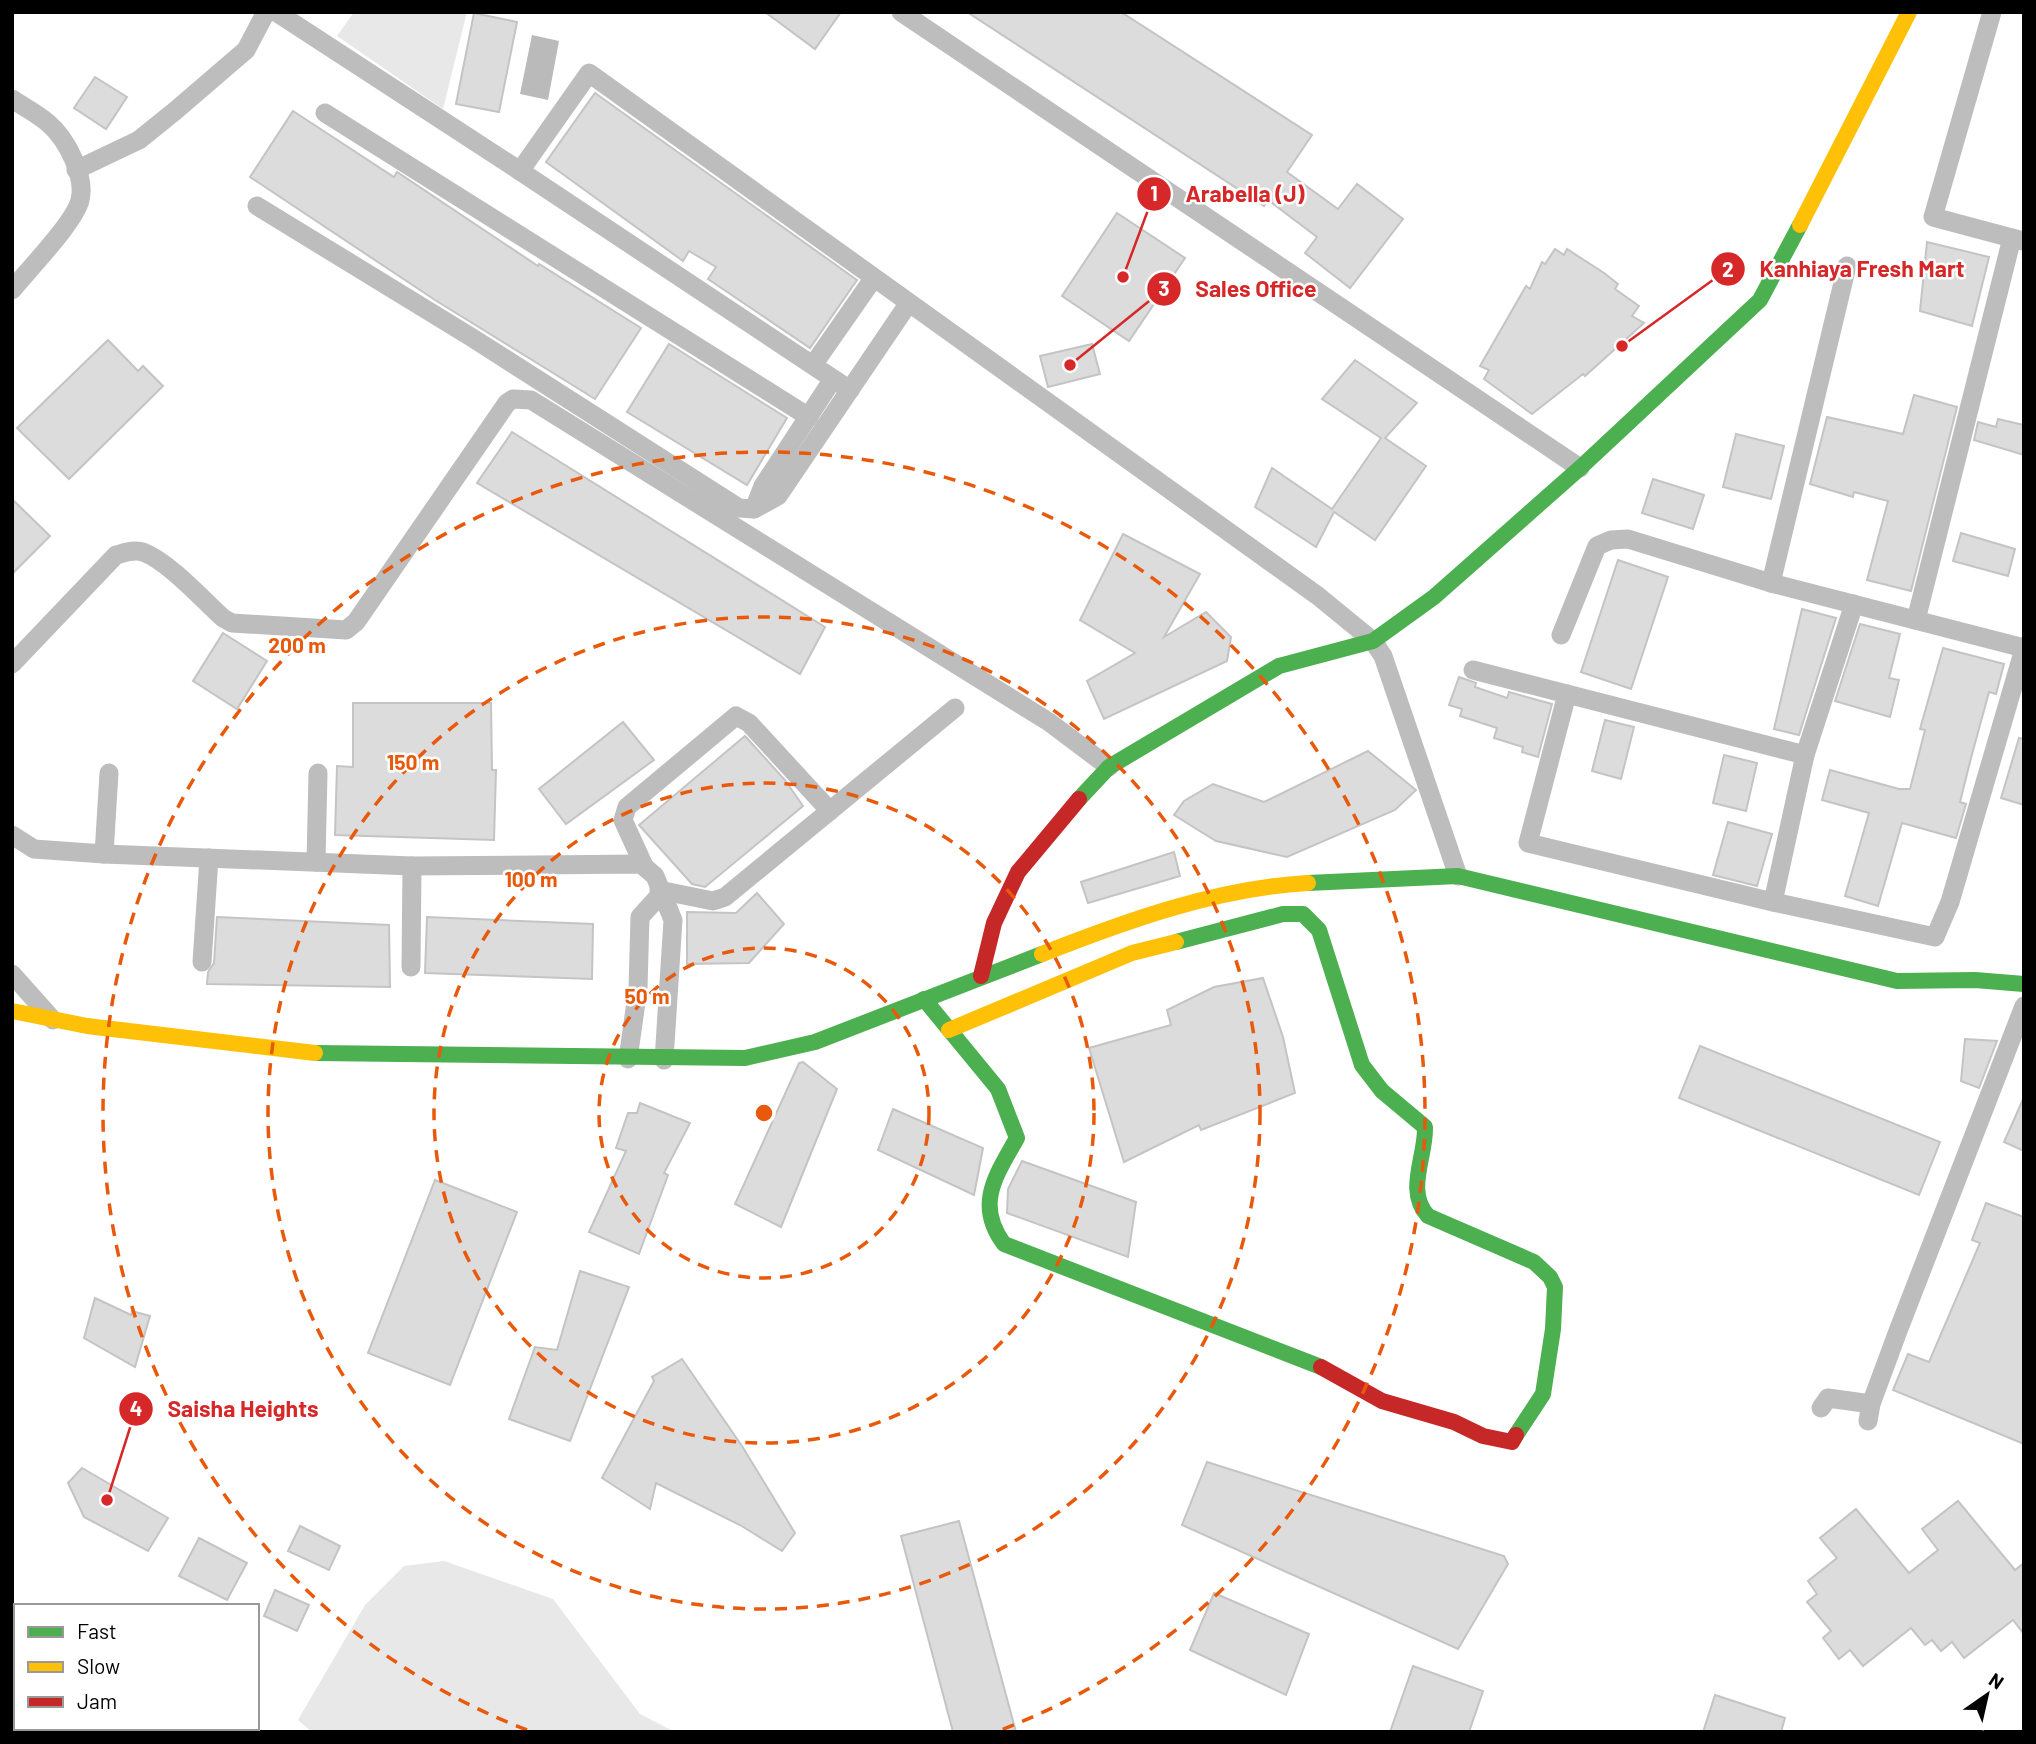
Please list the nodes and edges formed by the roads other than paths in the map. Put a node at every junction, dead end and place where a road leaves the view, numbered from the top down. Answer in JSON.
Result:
{"nodes":[{"id":1,"x":266,"y":12,"type":"edge"},
{"id":2,"x":276,"y":12,"type":"edge"},
{"id":3,"x":901,"y":12,"type":"edge"},
{"id":4,"x":1909,"y":12,"type":"edge"},
{"id":5,"x":1992,"y":12,"type":"edge"},
{"id":6,"x":12,"y":99,"type":"edge"},
{"id":7,"x":325,"y":113,"type":"dead end"},
{"id":8,"x":76,"y":170,"type":"junction"},
{"id":9,"x":520,"y":171,"type":"junction"},
{"id":10,"x":257,"y":206,"type":"dead end"},
{"id":11,"x":2018,"y":240,"type":"edge"},
{"id":12,"x":1847,"y":267,"type":"dead end"},
{"id":13,"x":873,"y":279,"type":"junction"},
{"id":14,"x":12,"y":290,"type":"edge"},
{"id":15,"x":908,"y":304,"type":"junction"},
{"id":16,"x":813,"y":365,"type":"junction"},
{"id":17,"x":841,"y":385,"type":"junction"},
{"id":18,"x":809,"y":417,"type":"junction"},
{"id":19,"x":1580,"y":468,"type":"junction"},
{"id":20,"x":754,"y":509,"type":"junction"},
{"id":21,"x":1771,"y":583,"type":"junction"},
{"id":22,"x":1854,"y":604,"type":"junction"},
{"id":23,"x":1916,"y":620,"type":"junction"},
{"id":24,"x":1561,"y":635,"type":"dead end"},
{"id":25,"x":1373,"y":641,"type":"junction"},
{"id":26,"x":2024,"y":648,"type":"edge"},
{"id":27,"x":12,"y":664,"type":"edge"},
{"id":28,"x":1473,"y":670,"type":"dead end"},
{"id":29,"x":1567,"y":694,"type":"junction"},
{"id":30,"x":955,"y":708,"type":"dead end"},
{"id":31,"x":1805,"y":755,"type":"junction"},
{"id":32,"x":1109,"y":767,"type":"junction"},
{"id":33,"x":109,"y":772,"type":"dead end"},
{"id":34,"x":318,"y":773,"type":"dead end"},
{"id":35,"x":830,"y":811,"type":"junction"},
{"id":36,"x":12,"y":835,"type":"edge"},
{"id":37,"x":104,"y":854,"type":"junction"},
{"id":38,"x":209,"y":858,"type":"junction"},
{"id":39,"x":316,"y":862,"type":"junction"},
{"id":40,"x":412,"y":866,"type":"junction"},
{"id":41,"x":644,"y":866,"type":"junction"},
{"id":42,"x":1458,"y":876,"type":"junction"},
{"id":43,"x":659,"y":892,"type":"junction"},
{"id":44,"x":1773,"y":902,"type":"junction"},
{"id":45,"x":202,"y":962,"type":"dead end"},
{"id":46,"x":411,"y":967,"type":"dead end"},
{"id":47,"x":12,"y":974,"type":"edge"},
{"id":48,"x":981,"y":976,"type":"junction"},
{"id":49,"x":2024,"y":984,"type":"edge"},
{"id":50,"x":924,"y":999,"type":"junction"},
{"id":51,"x":2024,"y":1006,"type":"edge"},
{"id":52,"x":12,"y":1011,"type":"edge"},
{"id":53,"x":53,"y":1020,"type":"junction"},
{"id":54,"x":950,"y":1030,"type":"junction"},
{"id":55,"x":628,"y":1059,"type":"junction"},
{"id":56,"x":664,"y":1059,"type":"junction"},
{"id":57,"x":1821,"y":1408,"type":"dead end"}],
"edges":[{"from":1,"to":8,"type":"street"},
{"from":2,"to":9,"type":"street"},
{"from":3,"to":19,"type":"street"},
{"from":4,"to":19,"type":"street"},
{"from":5,"to":11,"type":"street"},
{"from":6,"to":8,"type":"street"},
{"from":7,"to":18,"type":"street"},
{"from":8,"to":14,"type":"street"},
{"from":9,"to":13,"type":"street"},
{"from":9,"to":16,"type":"street"},
{"from":10,"to":20,"type":"street"},
{"from":11,"to":23,"type":"street"},
{"from":12,"to":21,"type":"street"},
{"from":13,"to":15,"type":"street"},
{"from":13,"to":16,"type":"street"},
{"from":15,"to":17,"type":"street"},
{"from":15,"to":25,"type":"street"},
{"from":16,"to":17,"type":"street"},
{"from":17,"to":18,"type":"street"},
{"from":17,"to":20,"type":"street"},
{"from":18,"to":20,"type":"street"},
{"from":19,"to":25,"type":"street"},
{"from":21,"to":22,"type":"street"},
{"from":21,"to":24,"type":"street"},
{"from":22,"to":23,"type":"street"},
{"from":22,"to":31,"type":"street"},
{"from":23,"to":26,"type":"street"},
{"from":25,"to":32,"type":"street"},
{"from":25,"to":42,"type":"street"},
{"from":26,"to":44,"type":"street"},
{"from":27,"to":32,"type":"street"},
{"from":28,"to":29,"type":"street"},
{"from":29,"to":31,"type":"street"},
{"from":29,"to":44,"type":"street"},
{"from":30,"to":35,"type":"street"},
{"from":31,"to":44,"type":"street"},
{"from":32,"to":48,"type":"street"},
{"from":33,"to":37,"type":"street"},
{"from":34,"to":39,"type":"street"},
{"from":35,"to":41,"type":"street"},
{"from":35,"to":43,"type":"street"},
{"from":36,"to":37,"type":"street"},
{"from":37,"to":38,"type":"street"},
{"from":38,"to":39,"type":"street"},
{"from":38,"to":45,"type":"street"},
{"from":39,"to":40,"type":"street"},
{"from":40,"to":41,"type":"street"},
{"from":40,"to":46,"type":"street"},
{"from":41,"to":43,"type":"street"},
{"from":42,"to":48,"type":"street"},
{"from":42,"to":49,"type":"street"},
{"from":43,"to":55,"type":"street"},
{"from":43,"to":56,"type":"street"},
{"from":47,"to":53,"type":"street"},
{"from":48,"to":50,"type":"street"},
{"from":50,"to":54,"type":"street"},
{"from":50,"to":56,"type":"street"},
{"from":51,"to":57,"type":"street"},
{"from":52,"to":53,"type":"street"},
{"from":53,"to":55,"type":"street"},
{"from":54,"to":54,"type":"street"},
{"from":55,"to":56,"type":"street"}]}
